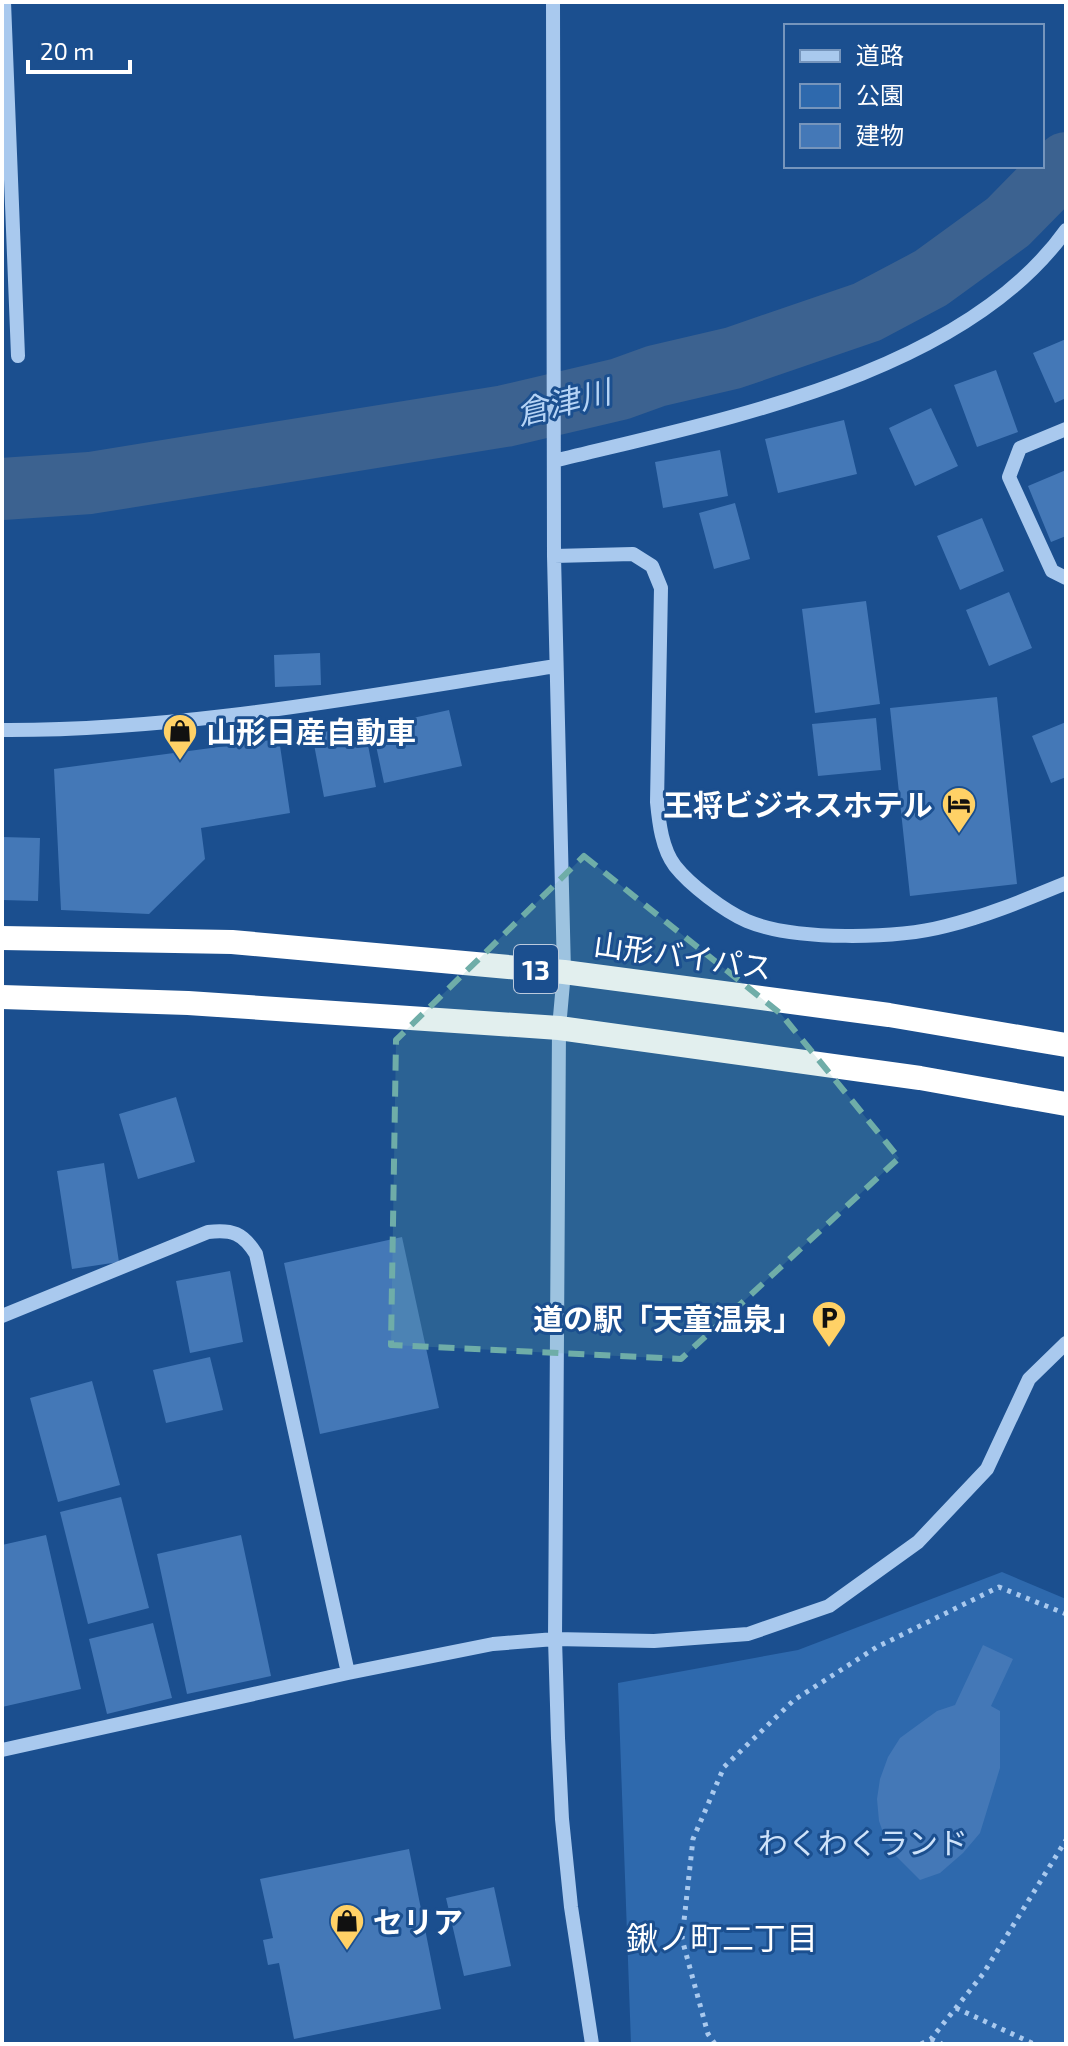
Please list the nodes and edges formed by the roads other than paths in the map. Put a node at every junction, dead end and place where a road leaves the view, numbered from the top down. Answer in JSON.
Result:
{"nodes":[{"id":1,"x":4,"y":2,"type":"edge"},
{"id":2,"x":553,"y":2,"type":"edge"},
{"id":3,"x":1066,"y":230,"type":"edge"},
{"id":4,"x":18,"y":356,"type":"dead end"},
{"id":5,"x":1066,"y":429,"type":"edge"},
{"id":6,"x":554,"y":461,"type":"junction"},
{"id":7,"x":554,"y":556,"type":"junction"},
{"id":8,"x":1066,"y":578,"type":"edge"},
{"id":9,"x":556,"y":666,"type":"junction"},
{"id":10,"x":2,"y":730,"type":"edge"},
{"id":11,"x":1066,"y":883,"type":"edge"},
{"id":12,"x":2,"y":938,"type":"edge"},
{"id":13,"x":564,"y":972,"type":"junction"},
{"id":14,"x":2,"y":997,"type":"edge"},
{"id":15,"x":559,"y":1028,"type":"junction"},
{"id":16,"x":1066,"y":1045,"type":"edge"},
{"id":17,"x":1066,"y":1104,"type":"edge"},
{"id":18,"x":2,"y":1316,"type":"edge"},
{"id":19,"x":1066,"y":1343,"type":"edge"},
{"id":20,"x":555,"y":1639,"type":"junction"},
{"id":21,"x":348,"y":1673,"type":"junction"},
{"id":22,"x":2,"y":1750,"type":"edge"},
{"id":23,"x":592,"y":2044,"type":"edge"}],
"edges":[{"from":1,"to":4,"type":"street"},
{"from":2,"to":6,"type":"street"},
{"from":3,"to":6,"type":"street"},
{"from":5,"to":8,"type":"street"},
{"from":6,"to":7,"type":"street"},
{"from":7,"to":9,"type":"street"},
{"from":7,"to":11,"type":"street"},
{"from":9,"to":10,"type":"street"},
{"from":9,"to":13,"type":"street"},
{"from":12,"to":13,"type":"highway","name":"山形バイパス","number":"13"},
{"from":13,"to":15,"type":"street"},
{"from":13,"to":16,"type":"highway","name":"山形バイパス","number":"13"},
{"from":14,"to":15,"type":"highway","number":"13"},
{"from":15,"to":17,"type":"highway","number":"13"},
{"from":15,"to":20,"type":"street"},
{"from":18,"to":21,"type":"street"},
{"from":19,"to":20,"type":"street"},
{"from":20,"to":21,"type":"street"},
{"from":20,"to":23,"type":"street"},
{"from":21,"to":22,"type":"street"}]}
